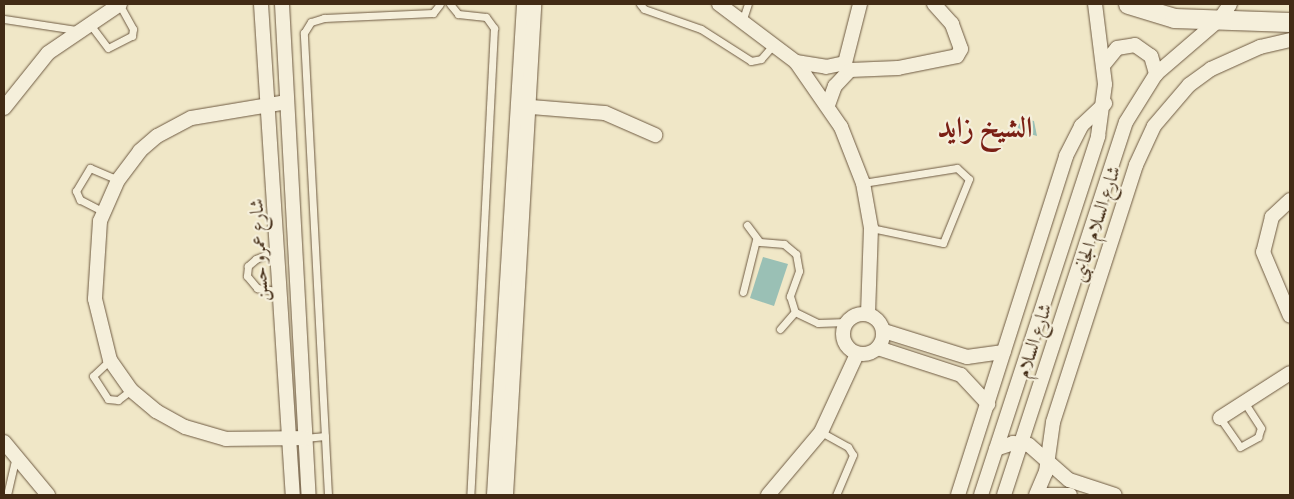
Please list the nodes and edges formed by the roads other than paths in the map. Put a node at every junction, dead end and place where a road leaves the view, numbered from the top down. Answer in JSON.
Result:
{"nodes":[{"id":1,"x":119,"y":4,"type":"edge"},
{"id":2,"x":261,"y":4,"type":"edge"},
{"id":3,"x":282,"y":4,"type":"edge"},
{"id":4,"x":440,"y":4,"type":"edge"},
{"id":5,"x":450,"y":4,"type":"edge"},
{"id":6,"x":524,"y":4,"type":"edge"},
{"id":7,"x":534,"y":4,"type":"edge"},
{"id":8,"x":640,"y":4,"type":"edge"},
{"id":9,"x":719,"y":4,"type":"edge"},
{"id":10,"x":748,"y":4,"type":"edge"},
{"id":11,"x":860,"y":4,"type":"edge"},
{"id":12,"x":934,"y":4,"type":"edge"},
{"id":13,"x":1095,"y":4,"type":"edge"},
{"id":14,"x":1128,"y":4,"type":"edge"},
{"id":15,"x":1225,"y":12,"type":"edge"},
{"id":16,"x":4,"y":19,"type":"edge"},
{"id":17,"x":743,"y":19,"type":"junction"},
{"id":18,"x":1290,"y":22,"type":"edge"},
{"id":19,"x":89,"y":23,"type":"junction"},
{"id":20,"x":76,"y":30,"type":"junction"},
{"id":21,"x":1290,"y":40,"type":"edge"},
{"id":22,"x":775,"y":43,"type":"junction"},
{"id":23,"x":796,"y":62,"type":"junction"},
{"id":24,"x":1105,"y":63,"type":"junction"},
{"id":25,"x":848,"y":67,"type":"junction"},
{"id":26,"x":1156,"y":74,"type":"junction"},
{"id":27,"x":287,"y":102,"type":"junction"},
{"id":28,"x":270,"y":104,"type":"junction"},
{"id":29,"x":1105,"y":104,"type":"junction"},
{"id":30,"x":828,"y":105,"type":"junction"},
{"id":31,"x":523,"y":106,"type":"junction"},
{"id":32,"x":4,"y":108,"type":"edge"},
{"id":33,"x":656,"y":135,"type":"dead end"},
{"id":34,"x":1114,"y":158,"type":"junction"},
{"id":35,"x":1136,"y":166,"type":"junction"},
{"id":36,"x":118,"y":180,"type":"junction"},
{"id":37,"x":863,"y":183,"type":"junction"},
{"id":38,"x":1290,"y":200,"type":"edge"},
{"id":39,"x":104,"y":212,"type":"junction"},
{"id":40,"x":747,"y":225,"type":"dead end"},
{"id":41,"x":871,"y":228,"type":"junction"},
{"id":42,"x":756,"y":240,"type":"junction"},
{"id":43,"x":769,"y":244,"type":"junction"},
{"id":44,"x":279,"y":250,"type":"junction"},
{"id":45,"x":755,"y":256,"type":"junction"},
{"id":46,"x":296,"y":269,"type":"junction"},
{"id":47,"x":280,"y":271,"type":"junction"},
{"id":48,"x":281,"y":292,"type":"junction"},
{"id":49,"x":743,"y":292,"type":"dead end"},
{"id":50,"x":795,"y":312,"type":"junction"},
{"id":51,"x":868,"y":314,"type":"junction"},
{"id":52,"x":1290,"y":316,"type":"edge"},
{"id":53,"x":847,"y":322,"type":"junction"},
{"id":54,"x":780,"y":329,"type":"dead end"},
{"id":55,"x":884,"y":331,"type":"junction"},
{"id":56,"x":878,"y":348,"type":"junction"},
{"id":57,"x":1004,"y":352,"type":"junction"},
{"id":58,"x":857,"y":354,"type":"junction"},
{"id":59,"x":954,"y":354,"type":"junction"},
{"id":60,"x":110,"y":360,"type":"junction"},
{"id":61,"x":949,"y":369,"type":"junction"},
{"id":62,"x":1290,"y":373,"type":"edge"},
{"id":63,"x":131,"y":390,"type":"junction"},
{"id":64,"x":1244,"y":402,"type":"junction"},
{"id":65,"x":988,"y":404,"type":"junction"},
{"id":66,"x":1220,"y":418,"type":"joint"},
{"id":67,"x":821,"y":432,"type":"junction"},
{"id":68,"x":503,"y":435,"type":"junction"},
{"id":69,"x":325,"y":436,"type":"junction"},
{"id":70,"x":305,"y":438,"type":"junction"},
{"id":71,"x":289,"y":440,"type":"junction"},
{"id":72,"x":4,"y":442,"type":"edge"},
{"id":73,"x":1022,"y":443,"type":"junction"},
{"id":74,"x":996,"y":449,"type":"junction"},
{"id":75,"x":15,"y":459,"type":"junction"},
{"id":76,"x":1048,"y":459,"type":"junction"},
{"id":77,"x":988,"y":474,"type":"junction"},
{"id":78,"x":7,"y":495,"type":"edge"},
{"id":79,"x":48,"y":495,"type":"edge"},
{"id":80,"x":293,"y":495,"type":"edge"},
{"id":81,"x":308,"y":495,"type":"edge"},
{"id":82,"x":328,"y":495,"type":"edge"},
{"id":83,"x":470,"y":495,"type":"edge"},
{"id":84,"x":494,"y":495,"type":"edge"},
{"id":85,"x":506,"y":495,"type":"edge"},
{"id":86,"x":768,"y":495,"type":"edge"},
{"id":87,"x":836,"y":495,"type":"edge"},
{"id":88,"x":958,"y":495,"type":"edge"},
{"id":89,"x":981,"y":495,"type":"edge"},
{"id":90,"x":1003,"y":495,"type":"edge"},
{"id":91,"x":1038,"y":495,"type":"edge"},
{"id":92,"x":1070,"y":495,"type":"edge"},
{"id":93,"x":1115,"y":495,"type":"edge"}],
"edges":[{"from":1,"to":19,"type":"street"},
{"from":1,"to":19,"type":"lane"},
{"from":2,"to":28,"type":"street","name":"شارع عمرو حسن"},
{"from":3,"to":27,"type":"street","name":"شارع عمرو حسن"},
{"from":4,"to":69,"type":"lane"},
{"from":5,"to":83,"type":"lane"},
{"from":6,"to":31,"type":"street"},
{"from":7,"to":31,"type":"street"},
{"from":8,"to":22,"type":"lane"},
{"from":9,"to":17,"type":"street"},
{"from":10,"to":17,"type":"lane"},
{"from":11,"to":25,"type":"street"},
{"from":12,"to":25,"type":"street"},
{"from":13,"to":24,"type":"street","name":"شارع السلام"},
{"from":14,"to":15,"type":"street"},
{"from":15,"to":18,"type":"street"},
{"from":15,"to":26,"type":"street","name":"شارع السلام"},
{"from":16,"to":20,"type":"lane"},
{"from":17,"to":22,"type":"street"},
{"from":19,"to":20,"type":"street"},
{"from":20,"to":32,"type":"street"},
{"from":21,"to":35,"type":"street","name":"شارع السلام الجانبى"},
{"from":22,"to":23,"type":"street"},
{"from":23,"to":25,"type":"street"},
{"from":23,"to":30,"type":"street"},
{"from":24,"to":26,"type":"street"},
{"from":24,"to":29,"type":"street","name":"شارع السلام"},
{"from":25,"to":30,"type":"street"},
{"from":26,"to":34,"type":"street","name":"شارع السلام"},
{"from":27,"to":28,"type":"street"},
{"from":27,"to":46,"type":"street","name":"شارع عمرو حسن"},
{"from":28,"to":36,"type":"street"},
{"from":28,"to":44,"type":"street","name":"شارع عمرو حسن"},
{"from":29,"to":57,"type":"street"},
{"from":29,"to":74,"type":"street","name":"شارع السلام"},
{"from":30,"to":37,"type":"street"},
{"from":31,"to":33,"type":"street"},
{"from":31,"to":68,"type":"street"},
{"from":34,"to":35,"type":"street"},
{"from":34,"to":73,"type":"street","name":"شارع السلام"},
{"from":35,"to":76,"type":"street","name":"شارع السلام الجانبى"},
{"from":36,"to":39,"type":"street"},
{"from":36,"to":39,"type":"lane"},
{"from":37,"to":41,"type":"street"},
{"from":37,"to":41,"type":"lane"},
{"from":38,"to":52,"type":"street"},
{"from":39,"to":60,"type":"street"},
{"from":40,"to":42,"type":"lane"},
{"from":41,"to":51,"type":"street"},
{"from":42,"to":43,"type":"lane"},
{"from":42,"to":45,"type":"lane"},
{"from":43,"to":45,"type":"lane"},
{"from":43,"to":50,"type":"lane"},
{"from":44,"to":47,"type":"street","name":"شارع عمرو حسن"},
{"from":44,"to":48,"type":"lane"},
{"from":45,"to":49,"type":"lane"},
{"from":46,"to":47,"type":"street"},
{"from":46,"to":70,"type":"street","name":"شارع عمرو حسن"},
{"from":47,"to":48,"type":"street","name":"شارع عمرو حسن"},
{"from":48,"to":71,"type":"street","name":"شارع عمرو حسن"},
{"from":50,"to":53,"type":"lane"},
{"from":50,"to":54,"type":"lane"},
{"from":51,"to":53,"type":"street"},
{"from":51,"to":55,"type":"street"},
{"from":53,"to":58,"type":"street"},
{"from":55,"to":56,"type":"street"},
{"from":55,"to":59,"type":"street"},
{"from":56,"to":58,"type":"street"},
{"from":56,"to":61,"type":"street"},
{"from":57,"to":59,"type":"street"},
{"from":57,"to":65,"type":"street"},
{"from":58,"to":67,"type":"street"},
{"from":59,"to":61,"type":"street"},
{"from":60,"to":63,"type":"street"},
{"from":60,"to":63,"type":"lane"},
{"from":61,"to":65,"type":"street"},
{"from":62,"to":64,"type":"street"},
{"from":63,"to":71,"type":"street"},
{"from":64,"to":66,"type":"street"},
{"from":64,"to":66,"type":"lane"},
{"from":65,"to":88,"type":"street"},
{"from":67,"to":86,"type":"street"},
{"from":67,"to":87,"type":"lane"},
{"from":68,"to":84,"type":"street"},
{"from":68,"to":85,"type":"street"},
{"from":69,"to":70,"type":"lane"},
{"from":69,"to":82,"type":"lane"},
{"from":70,"to":71,"type":"street"},
{"from":70,"to":81,"type":"street","name":"شارع عمرو حسن"},
{"from":71,"to":80,"type":"street","name":"شارع عمرو حسن"},
{"from":72,"to":75,"type":"street"},
{"from":73,"to":74,"type":"street"},
{"from":73,"to":76,"type":"street"},
{"from":73,"to":90,"type":"street","name":"شارع السلام"},
{"from":74,"to":77,"type":"street","name":"شارع السلام"},
{"from":75,"to":78,"type":"lane"},
{"from":75,"to":79,"type":"street"},
{"from":76,"to":91,"type":"street","name":"شارع السلام الجانبى"},
{"from":76,"to":93,"type":"street"},
{"from":77,"to":89,"type":"street","name":"شارع السلام"},
{"from":77,"to":90,"type":"street"},
{"from":91,"to":92,"type":"street"}]}
